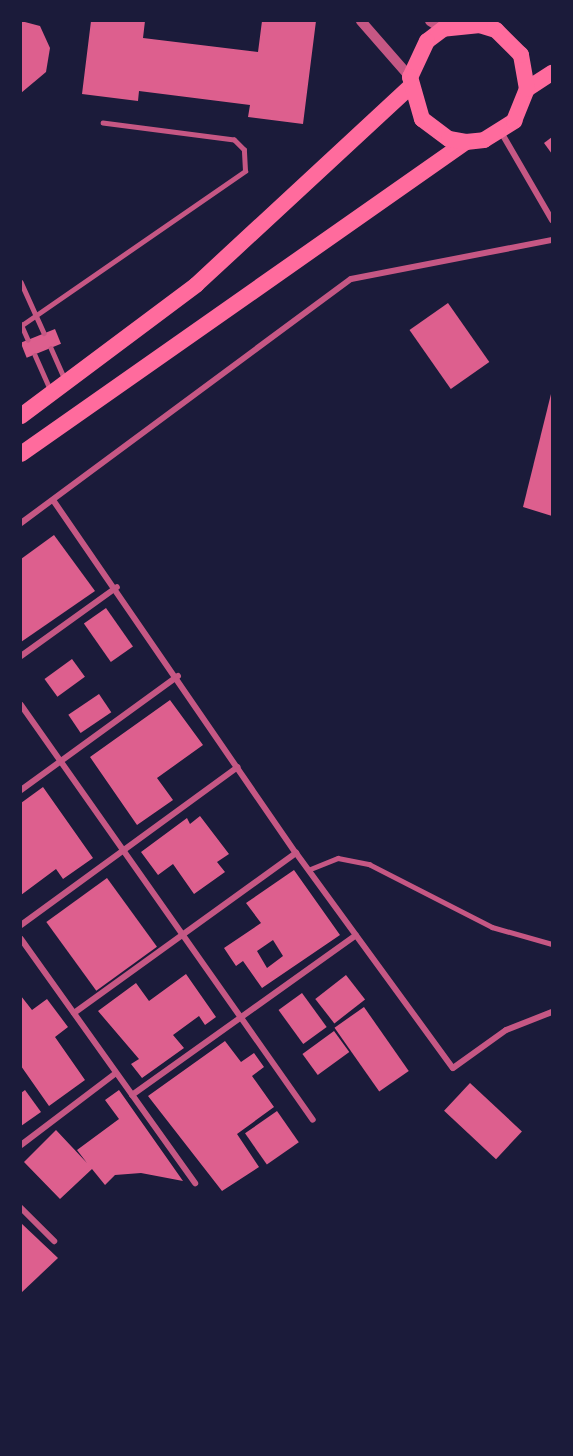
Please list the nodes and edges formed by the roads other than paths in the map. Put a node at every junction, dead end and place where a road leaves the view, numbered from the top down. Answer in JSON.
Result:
{"nodes":[{"id":1,"x":361,"y":21,"type":"edge"},
{"id":2,"x":483,"y":23,"type":"edge"},
{"id":3,"x":437,"y":25,"type":"edge"},
{"id":4,"x":552,"y":73,"type":"edge"},
{"id":5,"x":410,"y":82,"type":"junction"},
{"id":6,"x":527,"y":89,"type":"junction"},
{"id":7,"x":103,"y":123,"type":"dead end"},
{"id":8,"x":501,"y":132,"type":"junction"},
{"id":9,"x":466,"y":142,"type":"junction"},
{"id":10,"x":552,"y":220,"type":"edge"},
{"id":11,"x":552,"y":240,"type":"edge"},
{"id":12,"x":21,"y":282,"type":"edge"},
{"id":13,"x":37,"y":318,"type":"junction"},
{"id":14,"x":21,"y":324,"type":"edge"},
{"id":15,"x":44,"y":333,"type":"dead end"},
{"id":16,"x":28,"y":340,"type":"dead end"},
{"id":17,"x":51,"y":348,"type":"dead end"},
{"id":18,"x":35,"y":355,"type":"dead end"},
{"id":19,"x":66,"y":382,"type":"junction"},
{"id":20,"x":52,"y":393,"type":"junction"},
{"id":21,"x":25,"y":410,"type":"edge"},
{"id":22,"x":21,"y":454,"type":"edge"},
{"id":23,"x":53,"y":500,"type":"junction"},
{"id":24,"x":21,"y":523,"type":"edge"},
{"id":25,"x":117,"y":587,"type":"junction"},
{"id":26,"x":21,"y":656,"type":"edge"},
{"id":27,"x":178,"y":676,"type":"junction"},
{"id":28,"x":21,"y":705,"type":"edge"},
{"id":29,"x":61,"y":761,"type":"junction"},
{"id":30,"x":238,"y":767,"type":"junction"},
{"id":31,"x":21,"y":790,"type":"edge"},
{"id":32,"x":124,"y":852,"type":"junction"},
{"id":33,"x":296,"y":853,"type":"junction"},
{"id":34,"x":308,"y":870,"type":"junction"},
{"id":35,"x":21,"y":925,"type":"edge"},
{"id":36,"x":356,"y":935,"type":"junction"},
{"id":37,"x":184,"y":936,"type":"junction"},
{"id":38,"x":21,"y":939,"type":"edge"},
{"id":39,"x":552,"y":944,"type":"edge"},
{"id":40,"x":552,"y":1012,"type":"edge"},
{"id":41,"x":74,"y":1013,"type":"junction"},
{"id":42,"x":240,"y":1017,"type":"junction"},
{"id":43,"x":116,"y":1072,"type":"junction"},
{"id":44,"x":132,"y":1095,"type":"junction"},
{"id":45,"x":313,"y":1120,"type":"dead end"},
{"id":46,"x":21,"y":1145,"type":"edge"},
{"id":47,"x":195,"y":1183,"type":"dead end"},
{"id":48,"x":21,"y":1208,"type":"edge"},
{"id":49,"x":54,"y":1241,"type":"dead end"}],
"edges":[{"from":1,"to":5,"type":"street"},
{"from":2,"to":3,"type":"highway"},
{"from":2,"to":6,"type":"highway"},
{"from":3,"to":5,"type":"highway"},
{"from":4,"to":6,"type":"highway"},
{"from":5,"to":9,"type":"highway"},
{"from":5,"to":19,"type":"highway"},
{"from":6,"to":8,"type":"highway"},
{"from":7,"to":13,"type":"lane"},
{"from":8,"to":9,"type":"highway"},
{"from":8,"to":10,"type":"street"},
{"from":9,"to":22,"type":"highway"},
{"from":11,"to":23,"type":"street"},
{"from":12,"to":13,"type":"lane"},
{"from":13,"to":14,"type":"lane"},
{"from":13,"to":15,"type":"lane"},
{"from":14,"to":16,"type":"lane"},
{"from":17,"to":19,"type":"lane"},
{"from":18,"to":20,"type":"lane"},
{"from":19,"to":20,"type":"highway"},
{"from":20,"to":21,"type":"highway"},
{"from":23,"to":24,"type":"street"},
{"from":23,"to":25,"type":"street"},
{"from":25,"to":26,"type":"street"},
{"from":25,"to":27,"type":"street"},
{"from":27,"to":29,"type":"street"},
{"from":27,"to":30,"type":"street"},
{"from":28,"to":29,"type":"street"},
{"from":29,"to":31,"type":"street"},
{"from":29,"to":32,"type":"street"},
{"from":30,"to":32,"type":"street"},
{"from":30,"to":33,"type":"street"},
{"from":32,"to":35,"type":"street"},
{"from":32,"to":37,"type":"street"},
{"from":33,"to":34,"type":"street"},
{"from":33,"to":37,"type":"street"},
{"from":34,"to":36,"type":"street"},
{"from":34,"to":39,"type":"lane"},
{"from":36,"to":40,"type":"street"},
{"from":36,"to":42,"type":"street"},
{"from":37,"to":41,"type":"street"},
{"from":37,"to":42,"type":"street"},
{"from":38,"to":41,"type":"street"},
{"from":41,"to":43,"type":"street"},
{"from":42,"to":44,"type":"street"},
{"from":42,"to":45,"type":"street"},
{"from":43,"to":44,"type":"street"},
{"from":43,"to":46,"type":"street"},
{"from":44,"to":47,"type":"street"},
{"from":48,"to":49,"type":"street"}]}
